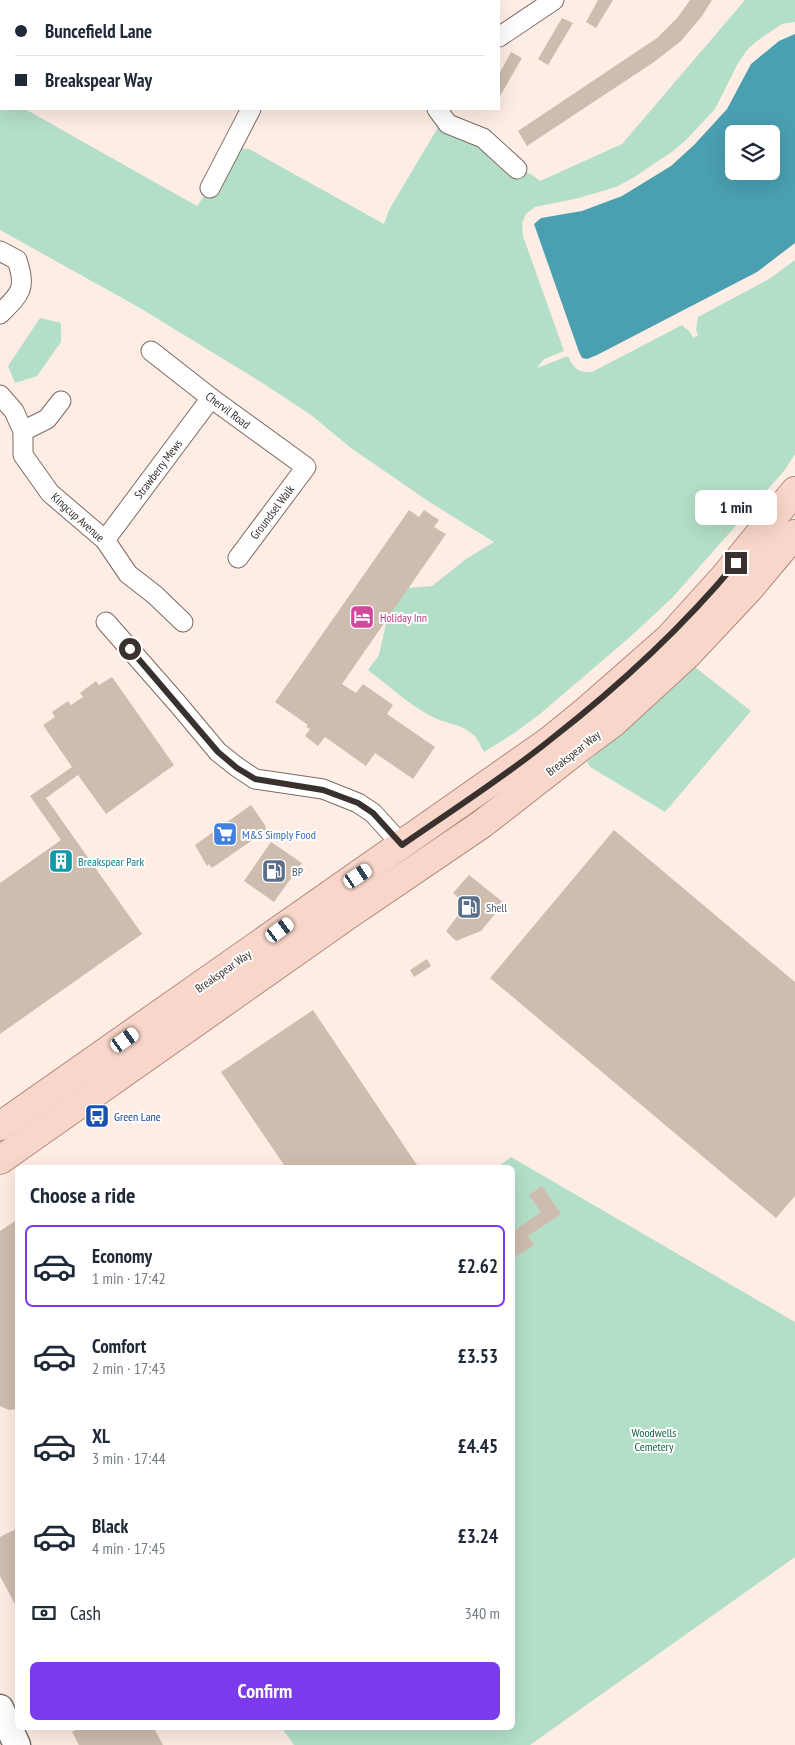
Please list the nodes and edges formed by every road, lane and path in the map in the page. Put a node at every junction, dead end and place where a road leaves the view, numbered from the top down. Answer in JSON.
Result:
{"nodes":[{"id":1,"x":554,"y":0,"type":"edge"},
{"id":2,"x":500,"y":37,"type":"edge"},
{"id":3,"x":250,"y":110,"type":"edge"},
{"id":4,"x":438,"y":110,"type":"edge"},
{"id":5,"x":517,"y":169,"type":"dead end"},
{"id":6,"x":210,"y":188,"type":"dead end"},
{"id":7,"x":0,"y":251,"type":"edge"},
{"id":8,"x":0,"y":314,"type":"edge"},
{"id":9,"x":151,"y":351,"type":"dead end"},
{"id":10,"x":0,"y":394,"type":"edge"},
{"id":11,"x":211,"y":398,"type":"junction"},
{"id":12,"x":61,"y":401,"type":"dead end"},
{"id":13,"x":23,"y":431,"type":"junction"},
{"id":14,"x":306,"y":467,"type":"joint"},
{"id":15,"x":795,"y":491,"type":"edge"},
{"id":16,"x":795,"y":534,"type":"edge"},
{"id":17,"x":105,"y":540,"type":"junction"},
{"id":18,"x":238,"y":558,"type":"dead end"},
{"id":19,"x":106,"y":622,"type":"dead end"},
{"id":20,"x":183,"y":622,"type":"dead end"},
{"id":21,"x":402,"y":845,"type":"junction"},
{"id":22,"x":0,"y":1126,"type":"edge"},
{"id":23,"x":0,"y":1160,"type":"edge"},
{"id":24,"x":0,"y":1708,"type":"edge"},
{"id":25,"x":17,"y":1745,"type":"edge"}],
"edges":[{"from":1,"to":2,"type":"street"},
{"from":3,"to":6,"type":"street"},
{"from":4,"to":5,"type":"street"},
{"from":7,"to":8,"type":"street"},
{"from":9,"to":11,"type":"street","name":"Chervil Road"},
{"from":10,"to":13,"type":"street","name":"Kingcup Avenue"},
{"from":11,"to":14,"type":"street","name":"Chervil Road"},
{"from":11,"to":17,"type":"street","name":"Strawberry Mews"},
{"from":12,"to":13,"type":"street"},
{"from":13,"to":17,"type":"street","name":"Kingcup Avenue"},
{"from":14,"to":18,"type":"street","name":"Groundsel Walk"},
{"from":15,"to":21,"type":"main road","name":"Breakspear Way"},
{"from":16,"to":23,"type":"main road","name":"Breakspear Way"},
{"from":17,"to":20,"type":"street","name":"Kingcup Avenue"},
{"from":19,"to":21,"type":"street"},
{"from":21,"to":22,"type":"main road","name":"Breakspear Way"},
{"from":24,"to":25,"type":"street"}]}
